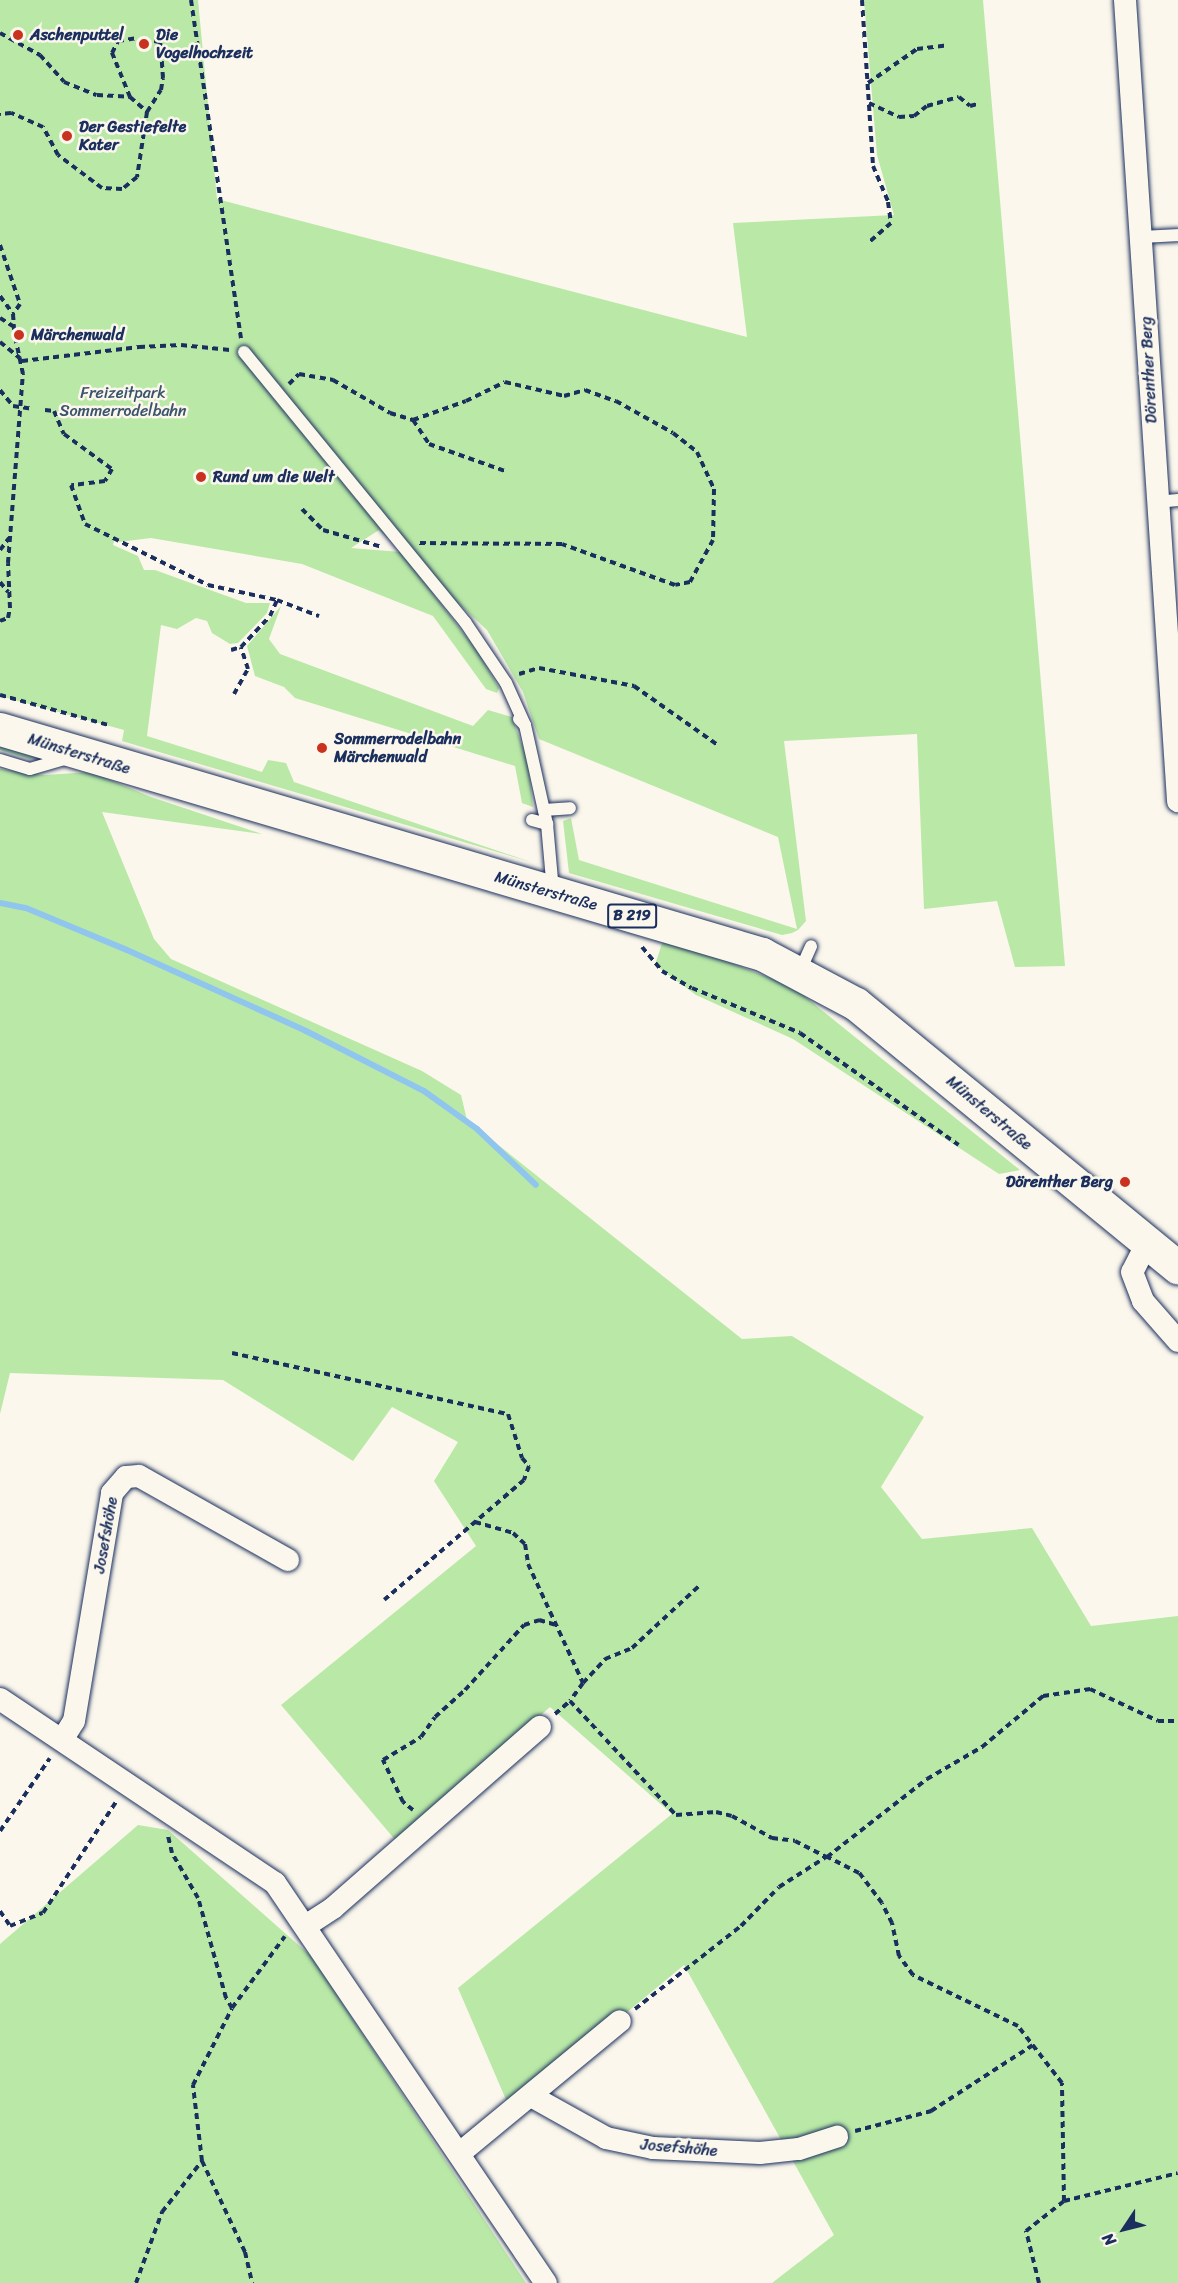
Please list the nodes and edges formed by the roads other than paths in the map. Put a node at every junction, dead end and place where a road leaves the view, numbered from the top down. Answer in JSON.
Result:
{"nodes":[{"id":1,"x":1125,"y":0,"type":"edge"},
{"id":2,"x":1178,"y":235,"type":"edge"},
{"id":3,"x":1143,"y":237,"type":"junction"},
{"id":4,"x":244,"y":352,"type":"road end"},
{"id":5,"x":1167,"y":501,"type":"edge"},
{"id":6,"x":513,"y":714,"type":"dead end"},
{"id":7,"x":525,"y":725,"type":"junction"},
{"id":8,"x":0,"y":729,"type":"edge"},
{"id":9,"x":80,"y":754,"type":"junction"},
{"id":10,"x":0,"y":760,"type":"edge"},
{"id":11,"x":1177,"y":774,"type":"edge"},
{"id":12,"x":1178,"y":801,"type":"edge"},
{"id":13,"x":570,"y":808,"type":"dead end"},
{"id":14,"x":544,"y":810,"type":"junction"},
{"id":15,"x":532,"y":820,"type":"dead end"},
{"id":16,"x":547,"y":824,"type":"junction"},
{"id":17,"x":553,"y":893,"type":"junction"},
{"id":18,"x":1146,"y":1245,"type":"junction"},
{"id":19,"x":1178,"y":1268,"type":"edge"},
{"id":20,"x":1178,"y":1341,"type":"edge"},
{"id":21,"x":288,"y":1560,"type":"dead end"},
{"id":22,"x":0,"y":1699,"type":"edge"},
{"id":23,"x":540,"y":1727,"type":"road end"},
{"id":24,"x":62,"y":1740,"type":"junction"},
{"id":25,"x":304,"y":1921,"type":"junction"},
{"id":26,"x":620,"y":2020,"type":"road end"},
{"id":27,"x":531,"y":2096,"type":"junction"},
{"id":28,"x":837,"y":2137,"type":"road end"},
{"id":29,"x":460,"y":2153,"type":"junction"},
{"id":30,"x":546,"y":2283,"type":"edge"}],
"edges":[{"from":1,"to":3,"type":"street","name":"Dörenther Berg"},
{"from":2,"to":3,"type":"lane"},
{"from":3,"to":5,"type":"street","name":"Dörenther Berg"},
{"from":4,"to":7,"type":"lane"},
{"from":5,"to":11,"type":"street","name":"Dörenther Berg"},
{"from":6,"to":7,"type":"lane"},
{"from":7,"to":14,"type":"lane"},
{"from":8,"to":9,"type":"main road","name":"Münsterstraße","number":"B 219"},
{"from":9,"to":10,"type":"lane"},
{"from":9,"to":17,"type":"main road","name":"Münsterstraße","number":"B 219"},
{"from":11,"to":12,"type":"street","name":"Dörenther Berg"},
{"from":13,"to":14,"type":"lane"},
{"from":14,"to":16,"type":"lane"},
{"from":15,"to":16,"type":"lane"},
{"from":16,"to":17,"type":"lane"},
{"from":17,"to":18,"type":"main road","name":"Münsterstraße","number":"B 219"},
{"from":18,"to":19,"type":"main road","name":"Münsterstraße","number":"B 219"},
{"from":18,"to":20,"type":"street"},
{"from":21,"to":24,"type":"street","name":"Josefshöhe"},
{"from":22,"to":24,"type":"street"},
{"from":23,"to":25,"type":"street"},
{"from":24,"to":25,"type":"street"},
{"from":25,"to":29,"type":"street"},
{"from":26,"to":27,"type":"street"},
{"from":27,"to":28,"type":"street","name":"Josefshöhe"},
{"from":27,"to":29,"type":"street"},
{"from":29,"to":30,"type":"street"}]}
